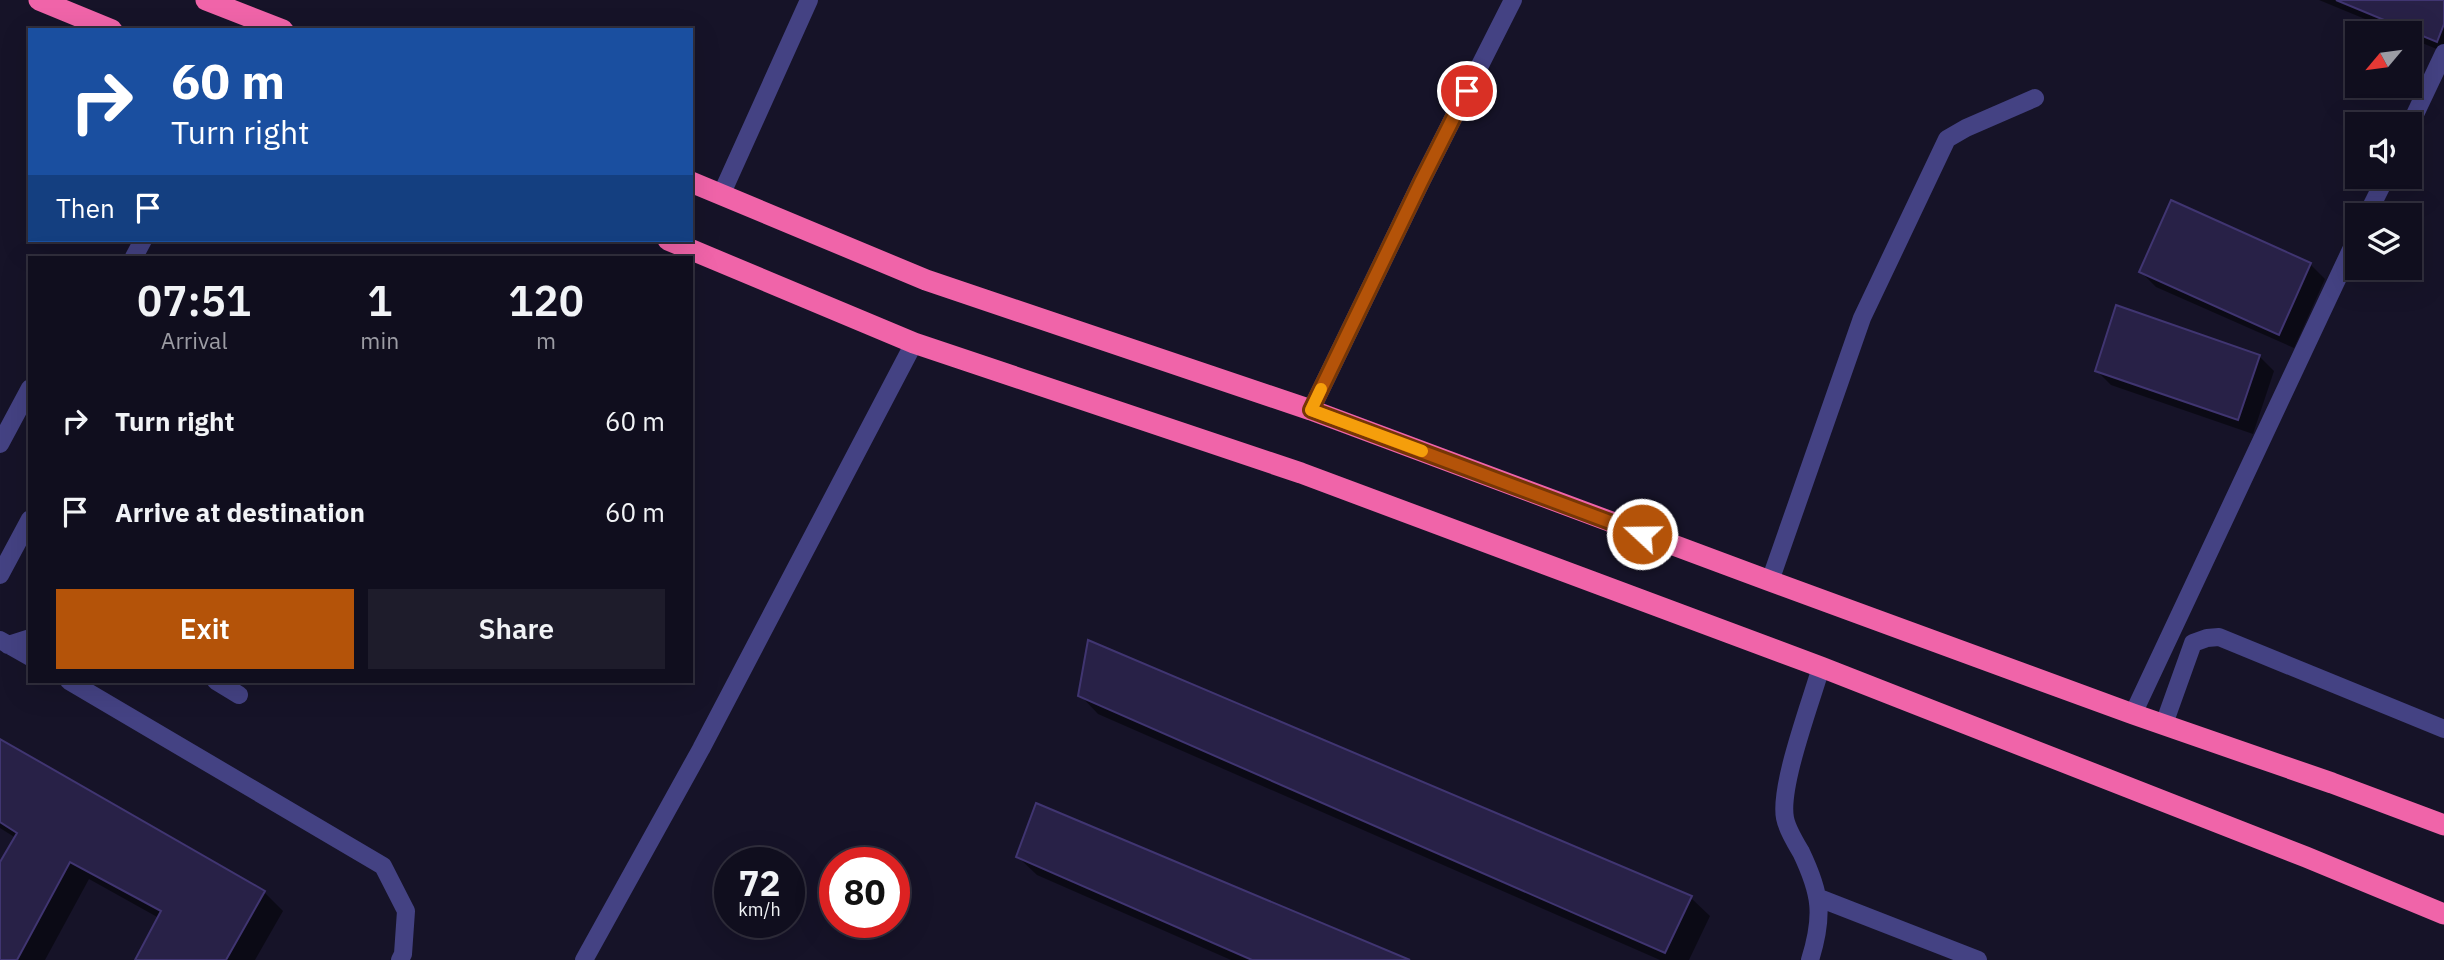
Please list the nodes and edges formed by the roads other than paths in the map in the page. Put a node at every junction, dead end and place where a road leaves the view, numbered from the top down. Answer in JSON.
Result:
{"nodes":[{"id":1,"x":39,"y":0,"type":"edge"},
{"id":2,"x":206,"y":0,"type":"edge"},
{"id":3,"x":809,"y":0,"type":"edge"},
{"id":4,"x":1513,"y":0,"type":"edge"},
{"id":5,"x":107,"y":28,"type":"edge"},
{"id":6,"x":278,"y":28,"type":"edge"},
{"id":7,"x":2444,"y":52,"type":"edge"},
{"id":8,"x":2035,"y":98,"type":"dead end"},
{"id":9,"x":2416,"y":112,"type":"edge"},
{"id":10,"x":693,"y":183,"type":"edge"},
{"id":11,"x":722,"y":193,"type":"junction"},
{"id":12,"x":673,"y":242,"type":"edge"},
{"id":13,"x":2345,"y":263,"type":"edge"},
{"id":14,"x":914,"y":343,"type":"junction"},
{"id":15,"x":28,"y":392,"type":"edge"},
{"id":16,"x":1311,"y":410,"type":"junction"},
{"id":17,"x":0,"y":444,"type":"edge"},
{"id":18,"x":28,"y":523,"type":"edge"},
{"id":19,"x":0,"y":575,"type":"edge"},
{"id":20,"x":1770,"y":581,"type":"junction"},
{"id":21,"x":28,"y":638,"type":"edge"},
{"id":22,"x":4,"y":642,"type":"edge"},
{"id":23,"x":28,"y":656,"type":"edge"},
{"id":24,"x":1821,"y":667,"type":"junction"},
{"id":25,"x":72,"y":683,"type":"edge"},
{"id":26,"x":219,"y":683,"type":"edge"},
{"id":27,"x":239,"y":695,"type":"dead end"},
{"id":28,"x":2133,"y":714,"type":"junction"},
{"id":29,"x":2164,"y":724,"type":"junction"},
{"id":30,"x":2444,"y":729,"type":"edge"},
{"id":31,"x":2444,"y":825,"type":"edge"},
{"id":32,"x":1819,"y":898,"type":"junction"},
{"id":33,"x":2444,"y":914,"type":"edge"},
{"id":34,"x":400,"y":960,"type":"edge"},
{"id":35,"x":584,"y":960,"type":"edge"},
{"id":36,"x":1810,"y":960,"type":"edge"},
{"id":37,"x":1978,"y":960,"type":"edge"}],
"edges":[{"from":1,"to":5,"type":"highway"},
{"from":2,"to":6,"type":"highway"},
{"from":3,"to":11,"type":"street"},
{"from":4,"to":16,"type":"street"},
{"from":7,"to":9,"type":"street"},
{"from":8,"to":20,"type":"street"},
{"from":10,"to":11,"type":"highway"},
{"from":11,"to":16,"type":"highway"},
{"from":12,"to":14,"type":"highway"},
{"from":13,"to":28,"type":"street"},
{"from":14,"to":24,"type":"highway"},
{"from":14,"to":35,"type":"street"},
{"from":15,"to":17,"type":"street"},
{"from":16,"to":20,"type":"highway"},
{"from":18,"to":19,"type":"street"},
{"from":20,"to":28,"type":"highway"},
{"from":21,"to":22,"type":"street"},
{"from":22,"to":23,"type":"street"},
{"from":24,"to":32,"type":"street"},
{"from":24,"to":33,"type":"highway"},
{"from":25,"to":34,"type":"street"},
{"from":26,"to":27,"type":"street"},
{"from":28,"to":29,"type":"highway"},
{"from":29,"to":30,"type":"street"},
{"from":29,"to":31,"type":"highway"},
{"from":32,"to":36,"type":"street"},
{"from":32,"to":37,"type":"street"}]}
